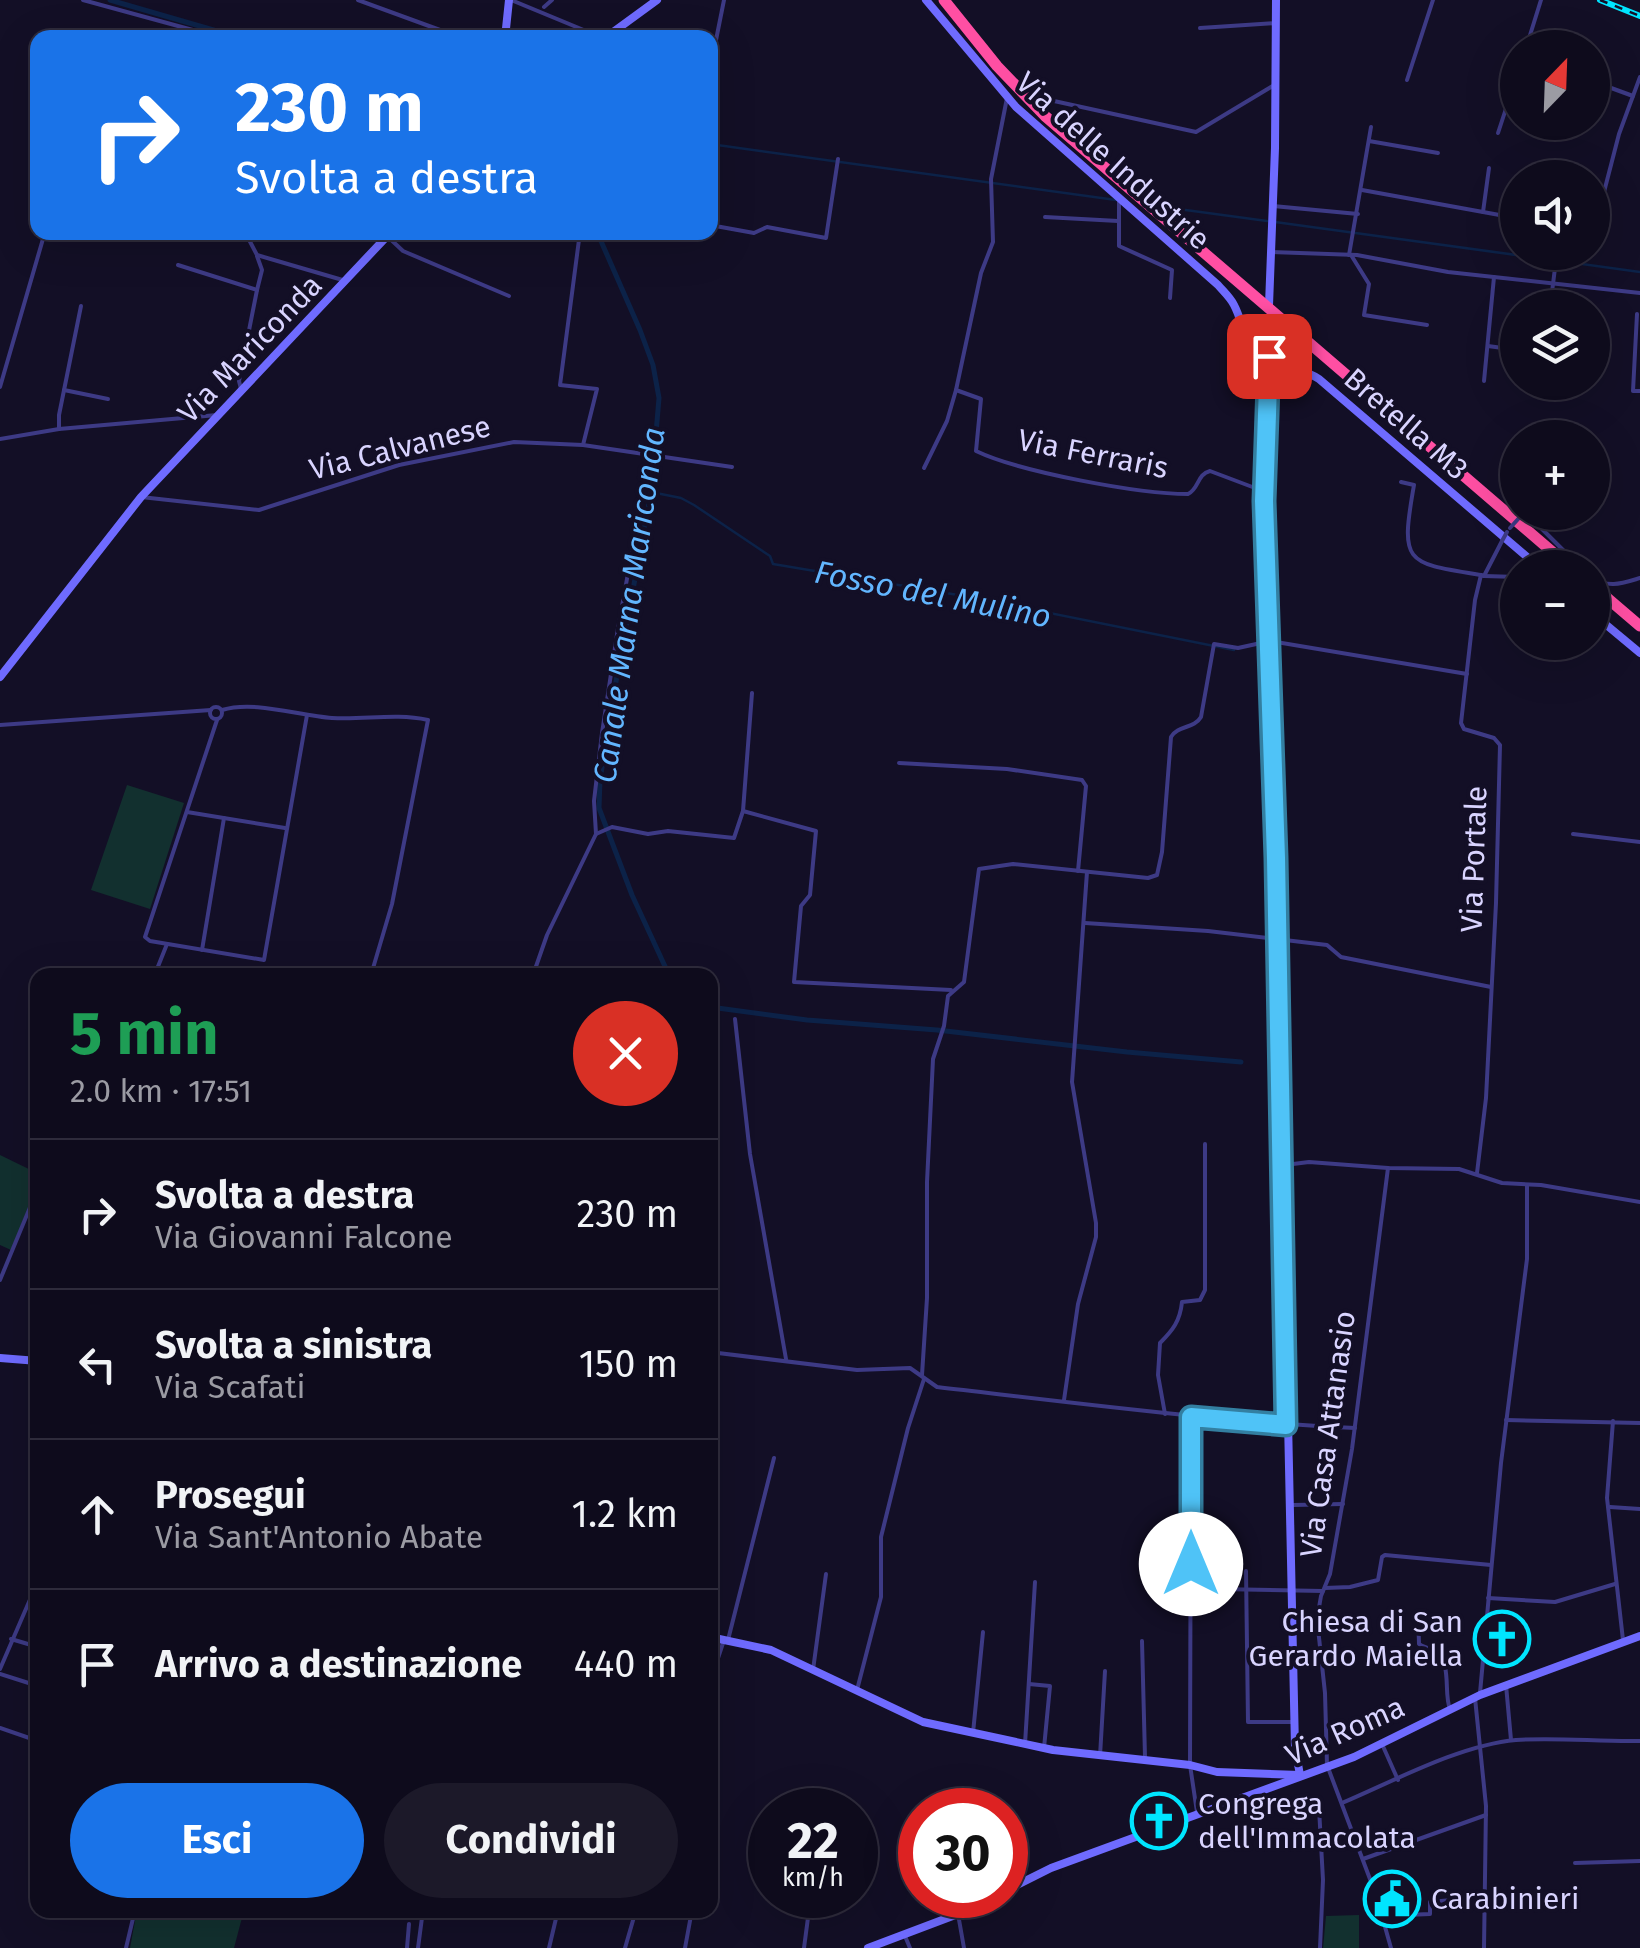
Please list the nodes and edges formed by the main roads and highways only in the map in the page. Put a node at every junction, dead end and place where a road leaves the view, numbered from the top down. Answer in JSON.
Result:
{"nodes":[{"id":1,"x":941,"y":0,"type":"edge"},
{"id":2,"x":1541,"y":550,"type":"edge"},
{"id":3,"x":1551,"y":550,"type":"edge"},
{"id":4,"x":1610,"y":600,"type":"edge"},
{"id":5,"x":1610,"y":608,"type":"edge"},
{"id":6,"x":1640,"y":626,"type":"edge"},
{"id":7,"x":1640,"y":634,"type":"edge"}],
"edges":[{"from":1,"to":2,"type":"highway"},
{"from":1,"to":3,"type":"highway"},
{"from":4,"to":6,"type":"highway"},
{"from":5,"to":7,"type":"highway"}]}
